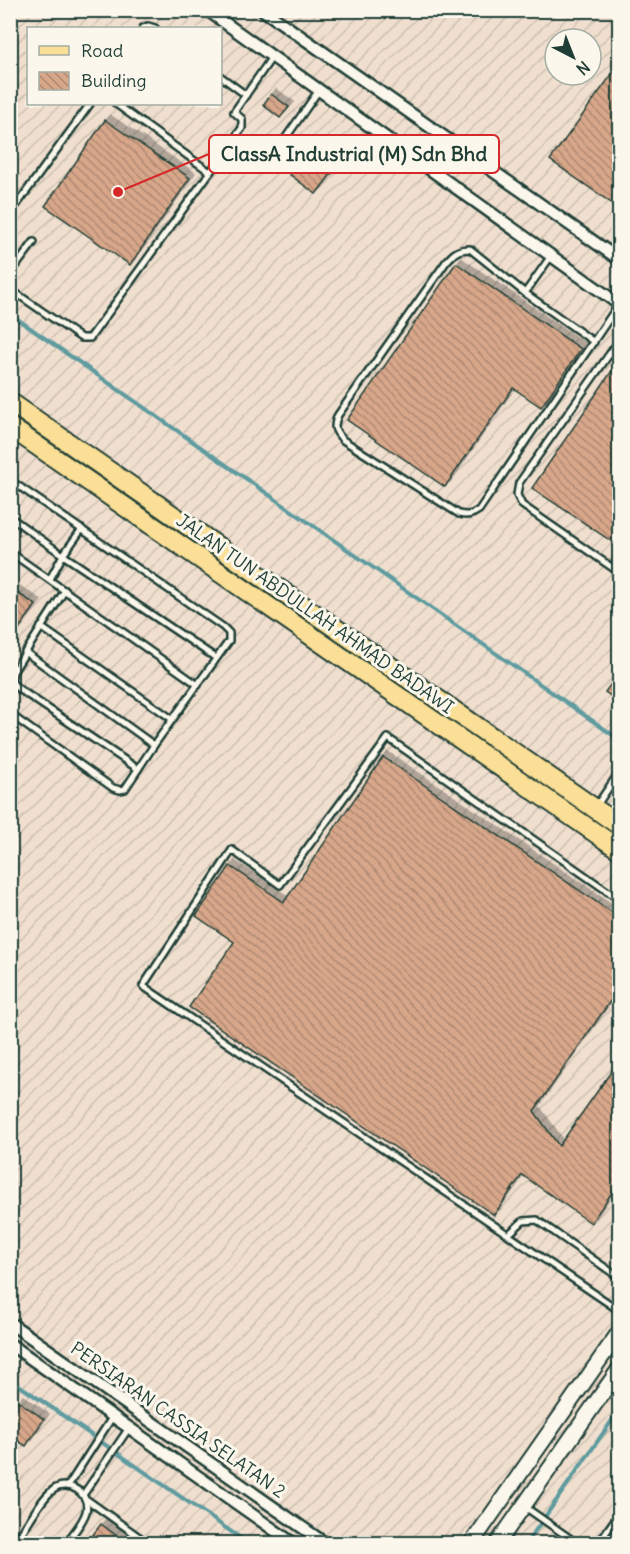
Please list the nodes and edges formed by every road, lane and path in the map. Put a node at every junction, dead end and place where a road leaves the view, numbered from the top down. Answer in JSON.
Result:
{"nodes":[{"id":1,"x":263,"y":10,"type":"edge"},
{"id":2,"x":211,"y":12,"type":"edge"},
{"id":3,"x":272,"y":57,"type":"junction"},
{"id":4,"x":222,"y":77,"type":"edge"},
{"id":5,"x":319,"y":90,"type":"junction"},
{"id":6,"x":246,"y":95,"type":"junction"},
{"id":7,"x":89,"y":105,"type":"edge"},
{"id":8,"x":117,"y":105,"type":"edge"},
{"id":9,"x":273,"y":156,"type":"dead end"},
{"id":10,"x":210,"y":172,"type":"junction"},
{"id":11,"x":10,"y":214,"type":"edge"},
{"id":12,"x":34,"y":242,"type":"dead end"},
{"id":13,"x":551,"y":256,"type":"junction"},
{"id":14,"x":620,"y":260,"type":"edge"},
{"id":15,"x":10,"y":274,"type":"edge"},
{"id":16,"x":10,"y":289,"type":"edge"},
{"id":17,"x":525,"y":292,"type":"junction"},
{"id":18,"x":619,"y":304,"type":"edge"},
{"id":19,"x":620,"y":339,"type":"edge"},
{"id":20,"x":594,"y":342,"type":"junction"},
{"id":21,"x":617,"y":348,"type":"edge"},
{"id":22,"x":10,"y":402,"type":"edge"},
{"id":23,"x":10,"y":427,"type":"edge"},
{"id":24,"x":10,"y":480,"type":"edge"},
{"id":25,"x":10,"y":517,"type":"edge"},
{"id":26,"x":82,"y":529,"type":"junction"},
{"id":27,"x":10,"y":552,"type":"edge"},
{"id":28,"x":63,"y":555,"type":"junction"},
{"id":29,"x":620,"y":573,"type":"edge"},
{"id":30,"x":50,"y":579,"type":"junction"},
{"id":31,"x":65,"y":590,"type":"junction"},
{"id":32,"x":41,"y":627,"type":"junction"},
{"id":33,"x":25,"y":652,"type":"junction"},
{"id":34,"x":216,"y":658,"type":"junction"},
{"id":35,"x":198,"y":685,"type":"junction"},
{"id":36,"x":10,"y":714,"type":"edge"},
{"id":37,"x":172,"y":719,"type":"junction"},
{"id":38,"x":154,"y":745,"type":"junction"},
{"id":39,"x":138,"y":769,"type":"junction"},
{"id":40,"x":620,"y":771,"type":"edge"},
{"id":41,"x":594,"y":809,"type":"junction"},
{"id":42,"x":620,"y":826,"type":"edge"},
{"id":43,"x":620,"y":850,"type":"edge"},
{"id":44,"x":620,"y":900,"type":"edge"},
{"id":45,"x":509,"y":1234,"type":"junction"},
{"id":46,"x":619,"y":1276,"type":"edge"},
{"id":47,"x":620,"y":1311,"type":"edge"},
{"id":48,"x":10,"y":1323,"type":"edge"},
{"id":49,"x":620,"y":1331,"type":"edge"},
{"id":50,"x":10,"y":1344,"type":"edge"},
{"id":51,"x":620,"y":1368,"type":"edge"},
{"id":52,"x":113,"y":1416,"type":"junction"},
{"id":53,"x":129,"y":1428,"type":"junction"},
{"id":54,"x":68,"y":1486,"type":"junction"},
{"id":55,"x":84,"y":1497,"type":"junction"},
{"id":56,"x":527,"y":1508,"type":"junction"},
{"id":57,"x":620,"y":1512,"type":"edge"},
{"id":58,"x":568,"y":1541,"type":"edge"},
{"id":59,"x":15,"y":1544,"type":"edge"},
{"id":60,"x":66,"y":1544,"type":"edge"},
{"id":61,"x":149,"y":1544,"type":"edge"},
{"id":62,"x":294,"y":1544,"type":"edge"},
{"id":63,"x":326,"y":1544,"type":"edge"},
{"id":64,"x":471,"y":1544,"type":"edge"},
{"id":65,"x":497,"y":1544,"type":"edge"},
{"id":66,"x":578,"y":1544,"type":"edge"},
{"id":67,"x":597,"y":1544,"type":"edge"}],
"edges":[{"from":1,"to":14,"type":"street"},
{"from":2,"to":3,"type":"street"},
{"from":3,"to":5,"type":"street"},
{"from":3,"to":6,"type":"lane"},
{"from":4,"to":6,"type":"lane"},
{"from":5,"to":9,"type":"lane"},
{"from":5,"to":13,"type":"street"},
{"from":6,"to":10,"type":"lane"},
{"from":7,"to":11,"type":"lane"},
{"from":8,"to":10,"type":"lane"},
{"from":10,"to":16,"type":"lane"},
{"from":12,"to":15,"type":"lane"},
{"from":13,"to":17,"type":"lane"},
{"from":13,"to":18,"type":"street"},
{"from":17,"to":20,"type":"lane"},
{"from":17,"to":20,"type":"lane"},
{"from":18,"to":20,"type":"lane"},
{"from":19,"to":21,"type":"lane"},
{"from":21,"to":29,"type":"lane"},
{"from":22,"to":41,"type":"main road","name":"JALAN TUN ABDULLAH AHMAD BADAWI"},
{"from":23,"to":43,"type":"main road","name":"JALAN TUN ABDULLAH AHMAD BADAWI"},
{"from":24,"to":26,"type":"lane"},
{"from":25,"to":28,"type":"lane"},
{"from":26,"to":28,"type":"lane"},
{"from":26,"to":34,"type":"lane"},
{"from":27,"to":30,"type":"lane"},
{"from":28,"to":30,"type":"lane"},
{"from":28,"to":34,"type":"lane"},
{"from":30,"to":31,"type":"lane"},
{"from":31,"to":32,"type":"lane"},
{"from":31,"to":35,"type":"lane"},
{"from":32,"to":33,"type":"lane"},
{"from":32,"to":37,"type":"lane"},
{"from":33,"to":38,"type":"lane"},
{"from":33,"to":39,"type":"lane"},
{"from":34,"to":35,"type":"lane"},
{"from":35,"to":37,"type":"lane"},
{"from":36,"to":39,"type":"lane"},
{"from":37,"to":38,"type":"lane"},
{"from":38,"to":39,"type":"lane"},
{"from":40,"to":41,"type":"lane"},
{"from":41,"to":42,"type":"main road","name":"JALAN TUN ABDULLAH AHMAD BADAWI"},
{"from":44,"to":45,"type":"lane"},
{"from":45,"to":46,"type":"lane"},
{"from":45,"to":47,"type":"lane"},
{"from":48,"to":63,"type":"street","name":"PERSIARAN CASSIA SELATAN 2"},
{"from":49,"to":64,"type":"street"},
{"from":50,"to":52,"type":"street","name":"PERSIARAN CASSIA SELATAN 2"},
{"from":51,"to":56,"type":"street"},
{"from":52,"to":53,"type":"street","name":"PERSIARAN CASSIA SELATAN 2"},
{"from":52,"to":54,"type":"lane"},
{"from":53,"to":55,"type":"lane"},
{"from":53,"to":62,"type":"street","name":"PERSIARAN CASSIA SELATAN 2"},
{"from":54,"to":55,"type":"lane"},
{"from":54,"to":59,"type":"lane"},
{"from":55,"to":60,"type":"lane"},
{"from":55,"to":61,"type":"lane"},
{"from":56,"to":58,"type":"lane"},
{"from":56,"to":65,"type":"street"},
{"from":57,"to":67,"type":"lane"},
{"from":58,"to":66,"type":"lane"}]}
